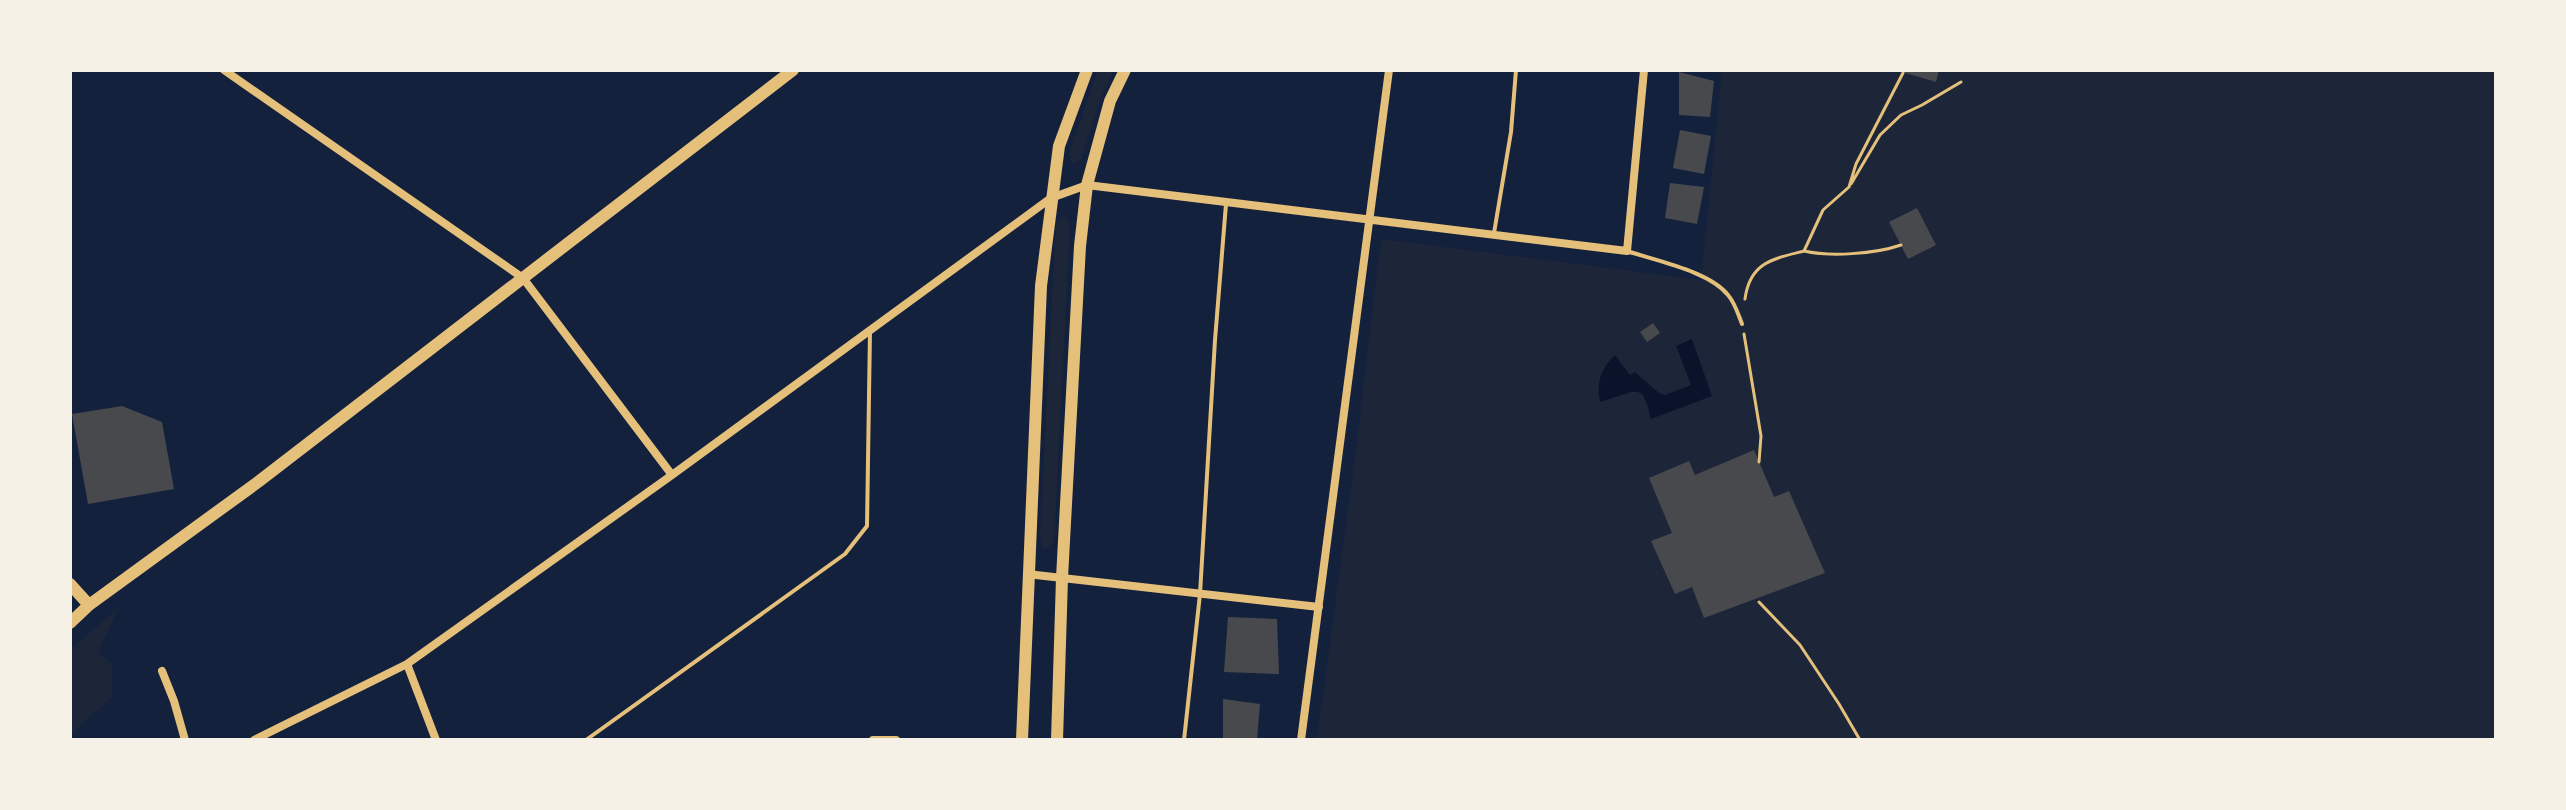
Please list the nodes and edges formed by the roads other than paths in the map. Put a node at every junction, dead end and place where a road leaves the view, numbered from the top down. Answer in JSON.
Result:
{"nodes":[{"id":1,"x":224,"y":70,"type":"edge"},
{"id":2,"x":793,"y":70,"type":"edge"},
{"id":3,"x":1087,"y":70,"type":"edge"},
{"id":4,"x":1125,"y":70,"type":"edge"},
{"id":5,"x":1389,"y":70,"type":"edge"},
{"id":6,"x":1516,"y":70,"type":"edge"},
{"id":7,"x":1644,"y":70,"type":"edge"},
{"id":8,"x":1087,"y":185,"type":"junction"},
{"id":9,"x":1051,"y":198,"type":"junction"},
{"id":10,"x":1227,"y":203,"type":"junction"},
{"id":11,"x":1370,"y":221,"type":"junction"},
{"id":12,"x":1493,"y":235,"type":"junction"},
{"id":13,"x":1627,"y":251,"type":"junction"},
{"id":14,"x":523,"y":278,"type":"junction"},
{"id":15,"x":1742,"y":324,"type":"road end"},
{"id":16,"x":870,"y":331,"type":"junction"},
{"id":17,"x":672,"y":475,"type":"junction"},
{"id":18,"x":1027,"y":574,"type":"junction"},
{"id":19,"x":1062,"y":578,"type":"junction"},
{"id":20,"x":70,"y":584,"type":"edge"},
{"id":21,"x":1200,"y":594,"type":"junction"},
{"id":22,"x":89,"y":605,"type":"junction"},
{"id":23,"x":1319,"y":607,"type":"junction"},
{"id":24,"x":70,"y":623,"type":"edge"},
{"id":25,"x":407,"y":664,"type":"junction"},
{"id":26,"x":162,"y":671,"type":"dead end"},
{"id":27,"x":185,"y":740,"type":"edge"},
{"id":28,"x":254,"y":740,"type":"edge"},
{"id":29,"x":436,"y":740,"type":"edge"},
{"id":30,"x":586,"y":740,"type":"edge"},
{"id":31,"x":873,"y":740,"type":"edge"},
{"id":32,"x":896,"y":740,"type":"edge"},
{"id":33,"x":1022,"y":740,"type":"edge"},
{"id":34,"x":1057,"y":740,"type":"edge"},
{"id":35,"x":1184,"y":740,"type":"edge"},
{"id":36,"x":1301,"y":740,"type":"edge"}],
"edges":[{"from":1,"to":14,"type":"street"},
{"from":2,"to":14,"type":"main road"},
{"from":3,"to":9,"type":"main road"},
{"from":4,"to":8,"type":"main road"},
{"from":5,"to":11,"type":"street"},
{"from":6,"to":12,"type":"lane"},
{"from":7,"to":13,"type":"street"},
{"from":8,"to":9,"type":"street"},
{"from":8,"to":10,"type":"street"},
{"from":8,"to":19,"type":"main road"},
{"from":9,"to":16,"type":"street"},
{"from":9,"to":18,"type":"main road"},
{"from":10,"to":11,"type":"street"},
{"from":10,"to":21,"type":"lane"},
{"from":11,"to":12,"type":"street"},
{"from":11,"to":23,"type":"street"},
{"from":12,"to":13,"type":"street"},
{"from":13,"to":15,"type":"lane"},
{"from":14,"to":17,"type":"street"},
{"from":14,"to":22,"type":"main road"},
{"from":16,"to":17,"type":"street"},
{"from":16,"to":30,"type":"lane"},
{"from":17,"to":25,"type":"street"},
{"from":18,"to":19,"type":"street"},
{"from":18,"to":33,"type":"main road"},
{"from":19,"to":21,"type":"street"},
{"from":19,"to":34,"type":"main road"},
{"from":20,"to":22,"type":"main road"},
{"from":21,"to":23,"type":"street"},
{"from":21,"to":35,"type":"lane"},
{"from":22,"to":24,"type":"main road"},
{"from":23,"to":36,"type":"street"},
{"from":25,"to":28,"type":"street"},
{"from":25,"to":29,"type":"street"},
{"from":26,"to":27,"type":"street"},
{"from":31,"to":32,"type":"street"}]}
